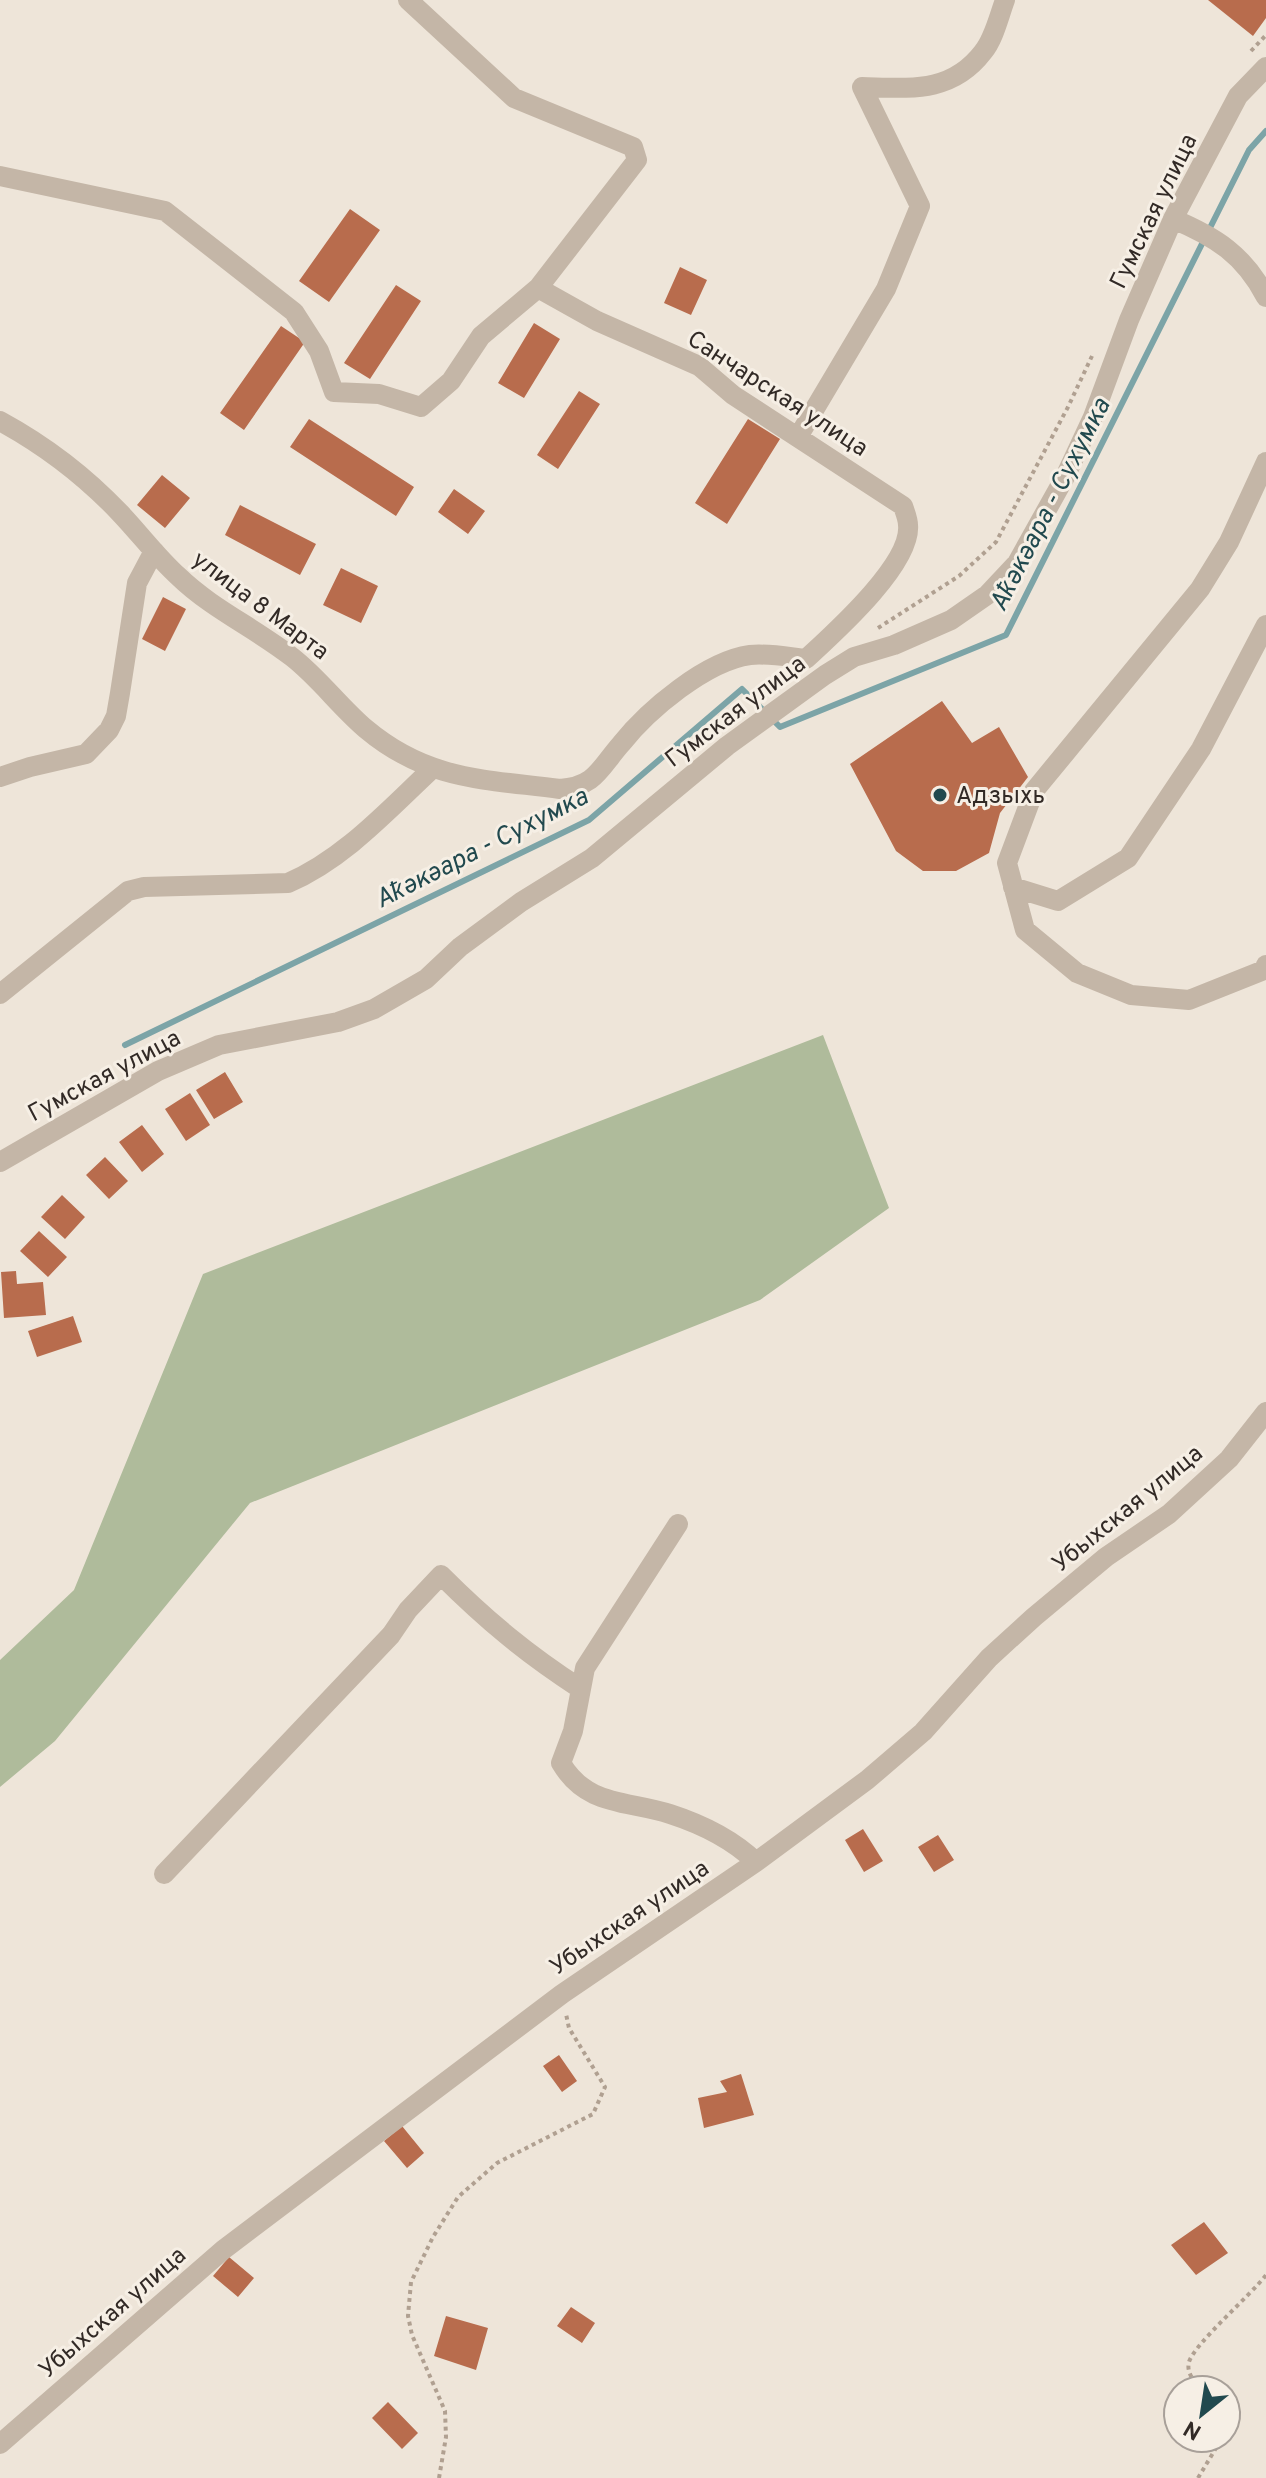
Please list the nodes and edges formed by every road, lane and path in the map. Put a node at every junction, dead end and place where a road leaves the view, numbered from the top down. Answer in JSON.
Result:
{"nodes":[{"id":1,"x":408,"y":0,"type":"edge"},
{"id":2,"x":1005,"y":0,"type":"edge"},
{"id":3,"x":1266,"y":35,"type":"edge"},
{"id":4,"x":1248,"y":55,"type":"dead end"},
{"id":5,"x":1266,"y":67,"type":"edge"},
{"id":6,"x":0,"y":176,"type":"edge"},
{"id":7,"x":1173,"y":219,"type":"junction"},
{"id":8,"x":538,"y":288,"type":"junction"},
{"id":9,"x":1266,"y":297,"type":"edge"},
{"id":10,"x":1094,"y":352,"type":"dead end"},
{"id":11,"x":0,"y":421,"type":"edge"},
{"id":12,"x":798,"y":437,"type":"junction"},
{"id":13,"x":1266,"y":462,"type":"edge"},
{"id":14,"x":154,"y":551,"type":"junction"},
{"id":15,"x":1266,"y":625,"type":"edge"},
{"id":16,"x":837,"y":630,"type":"joint"},
{"id":17,"x":868,"y":634,"type":"dead end"},
{"id":18,"x":432,"y":769,"type":"junction"},
{"id":19,"x":0,"y":777,"type":"edge"},
{"id":20,"x":1013,"y":887,"type":"junction"},
{"id":21,"x":1266,"y":965,"type":"edge"},
{"id":22,"x":0,"y":994,"type":"edge"},
{"id":23,"x":0,"y":1162,"type":"edge"},
{"id":24,"x":1266,"y":1412,"type":"edge"},
{"id":25,"x":678,"y":1524,"type":"dead end"},
{"id":26,"x":581,"y":1689,"type":"junction"},
{"id":27,"x":756,"y":1862,"type":"junction"},
{"id":28,"x":164,"y":1874,"type":"dead end"},
{"id":29,"x":562,"y":1994,"type":"junction"},
{"id":30,"x":1266,"y":2275,"type":"edge"},
{"id":31,"x":1190,"y":2374,"type":"edge"},
{"id":32,"x":0,"y":2444,"type":"edge"},
{"id":33,"x":1212,"y":2454,"type":"edge"},
{"id":34,"x":439,"y":2478,"type":"edge"},
{"id":35,"x":1198,"y":2478,"type":"edge"}],
"edges":[{"from":1,"to":8,"type":"street"},
{"from":2,"to":12,"type":"street"},
{"from":3,"to":4,"type":"path"},
{"from":5,"to":7,"type":"street","name":"Гумская улица"},
{"from":6,"to":8,"type":"street"},
{"from":7,"to":9,"type":"street"},
{"from":7,"to":23,"type":"street","name":"Гумская улица"},
{"from":8,"to":12,"type":"street","name":"Санчарская улица"},
{"from":10,"to":17,"type":"path"},
{"from":11,"to":14,"type":"street","name":"улица 8 Марта"},
{"from":12,"to":16,"type":"street","name":"Санчарская улица"},
{"from":13,"to":20,"type":"street"},
{"from":14,"to":18,"type":"street","name":"улица 8 Марта"},
{"from":14,"to":19,"type":"street"},
{"from":15,"to":20,"type":"street"},
{"from":16,"to":18,"type":"street","name":"улица 8 Марта"},
{"from":18,"to":22,"type":"street"},
{"from":20,"to":21,"type":"street"},
{"from":24,"to":27,"type":"street","name":"Убыхская улица"},
{"from":25,"to":26,"type":"street"},
{"from":26,"to":27,"type":"street"},
{"from":26,"to":28,"type":"street"},
{"from":27,"to":29,"type":"street","name":"Убыхская улица"},
{"from":29,"to":32,"type":"street","name":"Убыхская улица"},
{"from":29,"to":34,"type":"path"},
{"from":30,"to":31,"type":"path"},
{"from":33,"to":35,"type":"path"}]}
